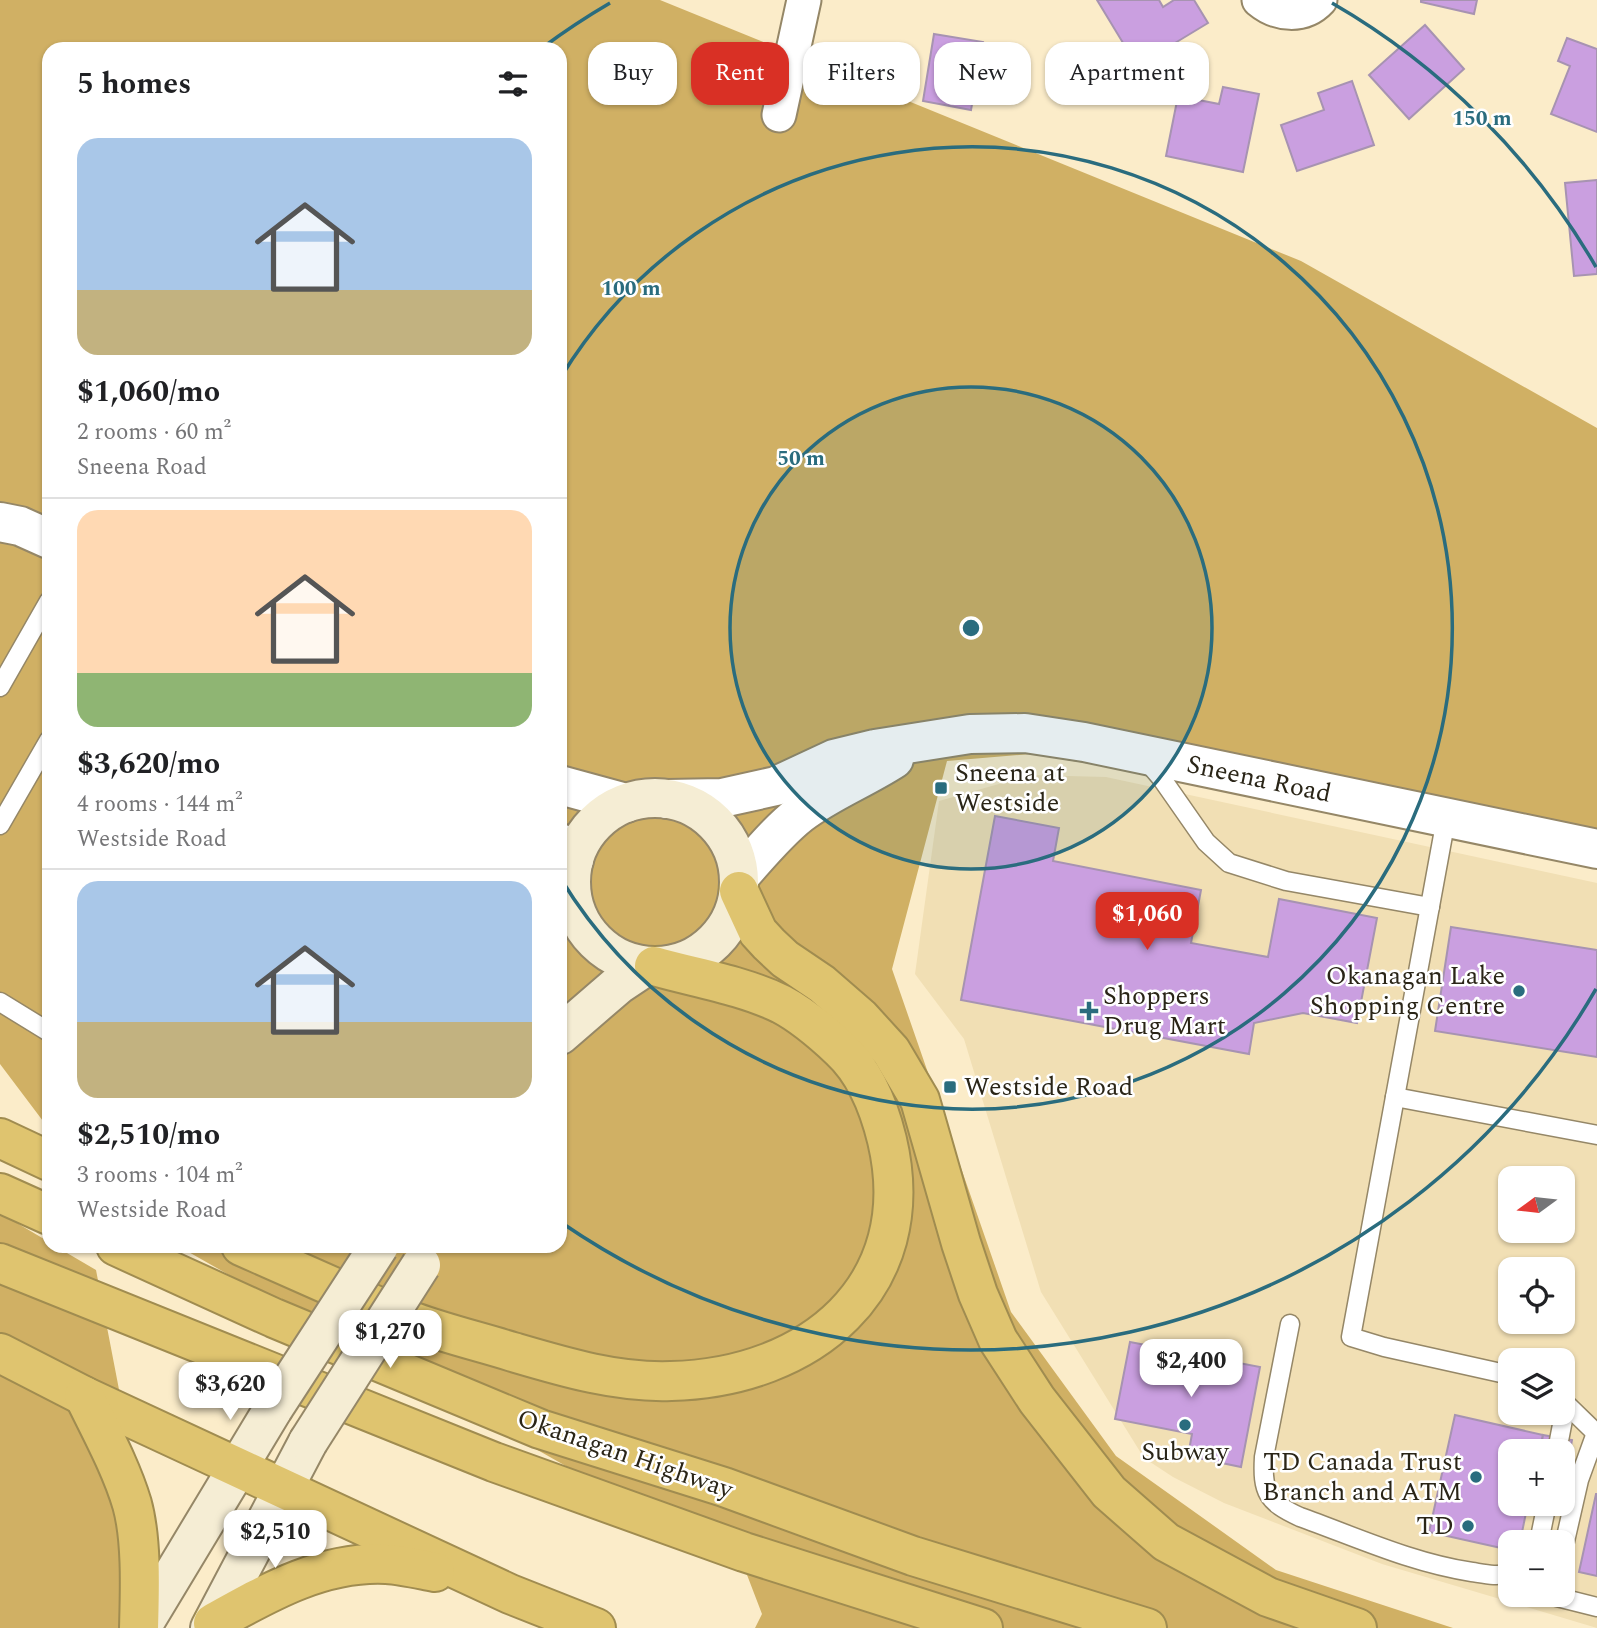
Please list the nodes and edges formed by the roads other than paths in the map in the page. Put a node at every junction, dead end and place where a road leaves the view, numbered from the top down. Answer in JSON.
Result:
{"nodes":[{"id":1,"x":804,"y":0,"type":"edge"},
{"id":2,"x":1259,"y":0,"type":"edge"},
{"id":3,"x":1320,"y":0,"type":"edge"},
{"id":4,"x":779,"y":115,"type":"dead end"},
{"id":5,"x":0,"y":522,"type":"edge"},
{"id":6,"x":42,"y":536,"type":"edge"},
{"id":7,"x":42,"y":613,"type":"edge"},
{"id":8,"x":0,"y":687,"type":"edge"},
{"id":9,"x":919,"y":742,"type":"junction"},
{"id":10,"x":42,"y":752,"type":"edge"},
{"id":11,"x":1141,"y":754,"type":"junction"},
{"id":12,"x":567,"y":787,"type":"edge"},
{"id":13,"x":667,"y":799,"type":"junction"},
{"id":14,"x":626,"y":803,"type":"junction"},
{"id":15,"x":1446,"y":819,"type":"junction"},
{"id":16,"x":0,"y":825,"type":"edge"},
{"id":17,"x":1597,"y":849,"type":"edge"},
{"id":18,"x":567,"y":866,"type":"edge"},
{"id":19,"x":567,"y":872,"type":"edge"},
{"id":20,"x":739,"y":884,"type":"junction"},
{"id":21,"x":1430,"y":907,"type":"junction"},
{"id":22,"x":650,"y":966,"type":"junction"},
{"id":23,"x":0,"y":1002,"type":"edge"},
{"id":24,"x":42,"y":1028,"type":"edge"},
{"id":25,"x":567,"y":1029,"type":"edge"},
{"id":26,"x":1395,"y":1097,"type":"junction"},
{"id":27,"x":1597,"y":1135,"type":"edge"},
{"id":28,"x":0,"y":1139,"type":"edge"},
{"id":29,"x":42,"y":1158,"type":"edge"},
{"id":30,"x":0,"y":1193,"type":"edge"},
{"id":31,"x":42,"y":1213,"type":"edge"},
{"id":32,"x":131,"y":1253,"type":"edge"},
{"id":33,"x":257,"y":1253,"type":"edge"},
{"id":34,"x":374,"y":1253,"type":"edge"},
{"id":35,"x":426,"y":1256,"type":"edge"},
{"id":36,"x":0,"y":1263,"type":"edge"},
{"id":37,"x":1290,"y":1324,"type":"dead end"},
{"id":38,"x":0,"y":1353,"type":"edge"},
{"id":39,"x":1498,"y":1372,"type":"edge"},
{"id":40,"x":84,"y":1396,"type":"junction"},
{"id":41,"x":1575,"y":1413,"type":"edge"},
{"id":42,"x":1597,"y":1433,"type":"edge"},
{"id":43,"x":238,"y":1466,"type":"junction"},
{"id":44,"x":284,"y":1489,"type":"junction"},
{"id":45,"x":1568,"y":1530,"type":"edge"},
{"id":46,"x":1498,"y":1576,"type":"edge"},
{"id":47,"x":478,"y":1579,"type":"junction"},
{"id":48,"x":1575,"y":1602,"type":"edge"},
{"id":49,"x":1597,"y":1607,"type":"edge"},
{"id":50,"x":211,"y":1625,"type":"edge"},
{"id":51,"x":140,"y":1628,"type":"edge"},
{"id":52,"x":596,"y":1628,"type":"edge"},
{"id":53,"x":983,"y":1628,"type":"edge"},
{"id":54,"x":1147,"y":1628,"type":"edge"},
{"id":55,"x":1357,"y":1628,"type":"edge"}],
"edges":[{"from":1,"to":4,"type":"street"},
{"from":2,"to":3,"type":"street"},
{"from":5,"to":6,"type":"street"},
{"from":7,"to":8,"type":"lane"},
{"from":9,"to":11,"type":"street","name":"Sneena Road"},
{"from":9,"to":13,"type":"street","name":"Sneena Road"},
{"from":9,"to":20,"type":"street","name":"Sneena Road"},
{"from":10,"to":16,"type":"lane"},
{"from":11,"to":15,"type":"street","name":"Sneena Road"},
{"from":11,"to":21,"type":"lane"},
{"from":12,"to":14,"type":"street"},
{"from":13,"to":14,"type":"main road"},
{"from":13,"to":20,"type":"main road"},
{"from":14,"to":18,"type":"main road"},
{"from":15,"to":17,"type":"street","name":"Sneena Road"},
{"from":15,"to":21,"type":"lane"},
{"from":19,"to":22,"type":"main road"},
{"from":20,"to":22,"type":"main road"},
{"from":20,"to":55,"type":"highway"},
{"from":21,"to":26,"type":"lane"},
{"from":22,"to":25,"type":"main road"},
{"from":22,"to":33,"type":"highway"},
{"from":23,"to":24,"type":"lane"},
{"from":26,"to":27,"type":"lane"},
{"from":26,"to":39,"type":"lane"},
{"from":28,"to":29,"type":"highway"},
{"from":30,"to":31,"type":"highway"},
{"from":32,"to":54,"type":"highway","name":"Okanagan Highway"},
{"from":34,"to":43,"type":"main road","bridge":true},
{"from":35,"to":44,"type":"main road","bridge":true},
{"from":36,"to":53,"type":"highway","name":"Okanagan Highway"},
{"from":37,"to":46,"type":"lane"},
{"from":38,"to":40,"type":"highway"},
{"from":40,"to":43,"type":"highway"},
{"from":40,"to":51,"type":"highway"},
{"from":41,"to":42,"type":"lane"},
{"from":42,"to":45,"type":"lane"},
{"from":43,"to":44,"type":"highway"},
{"from":43,"to":51,"type":"main road"},
{"from":44,"to":47,"type":"highway"},
{"from":44,"to":50,"type":"main road"},
{"from":47,"to":50,"type":"highway"},
{"from":47,"to":52,"type":"highway"},
{"from":48,"to":49,"type":"lane"}]}
